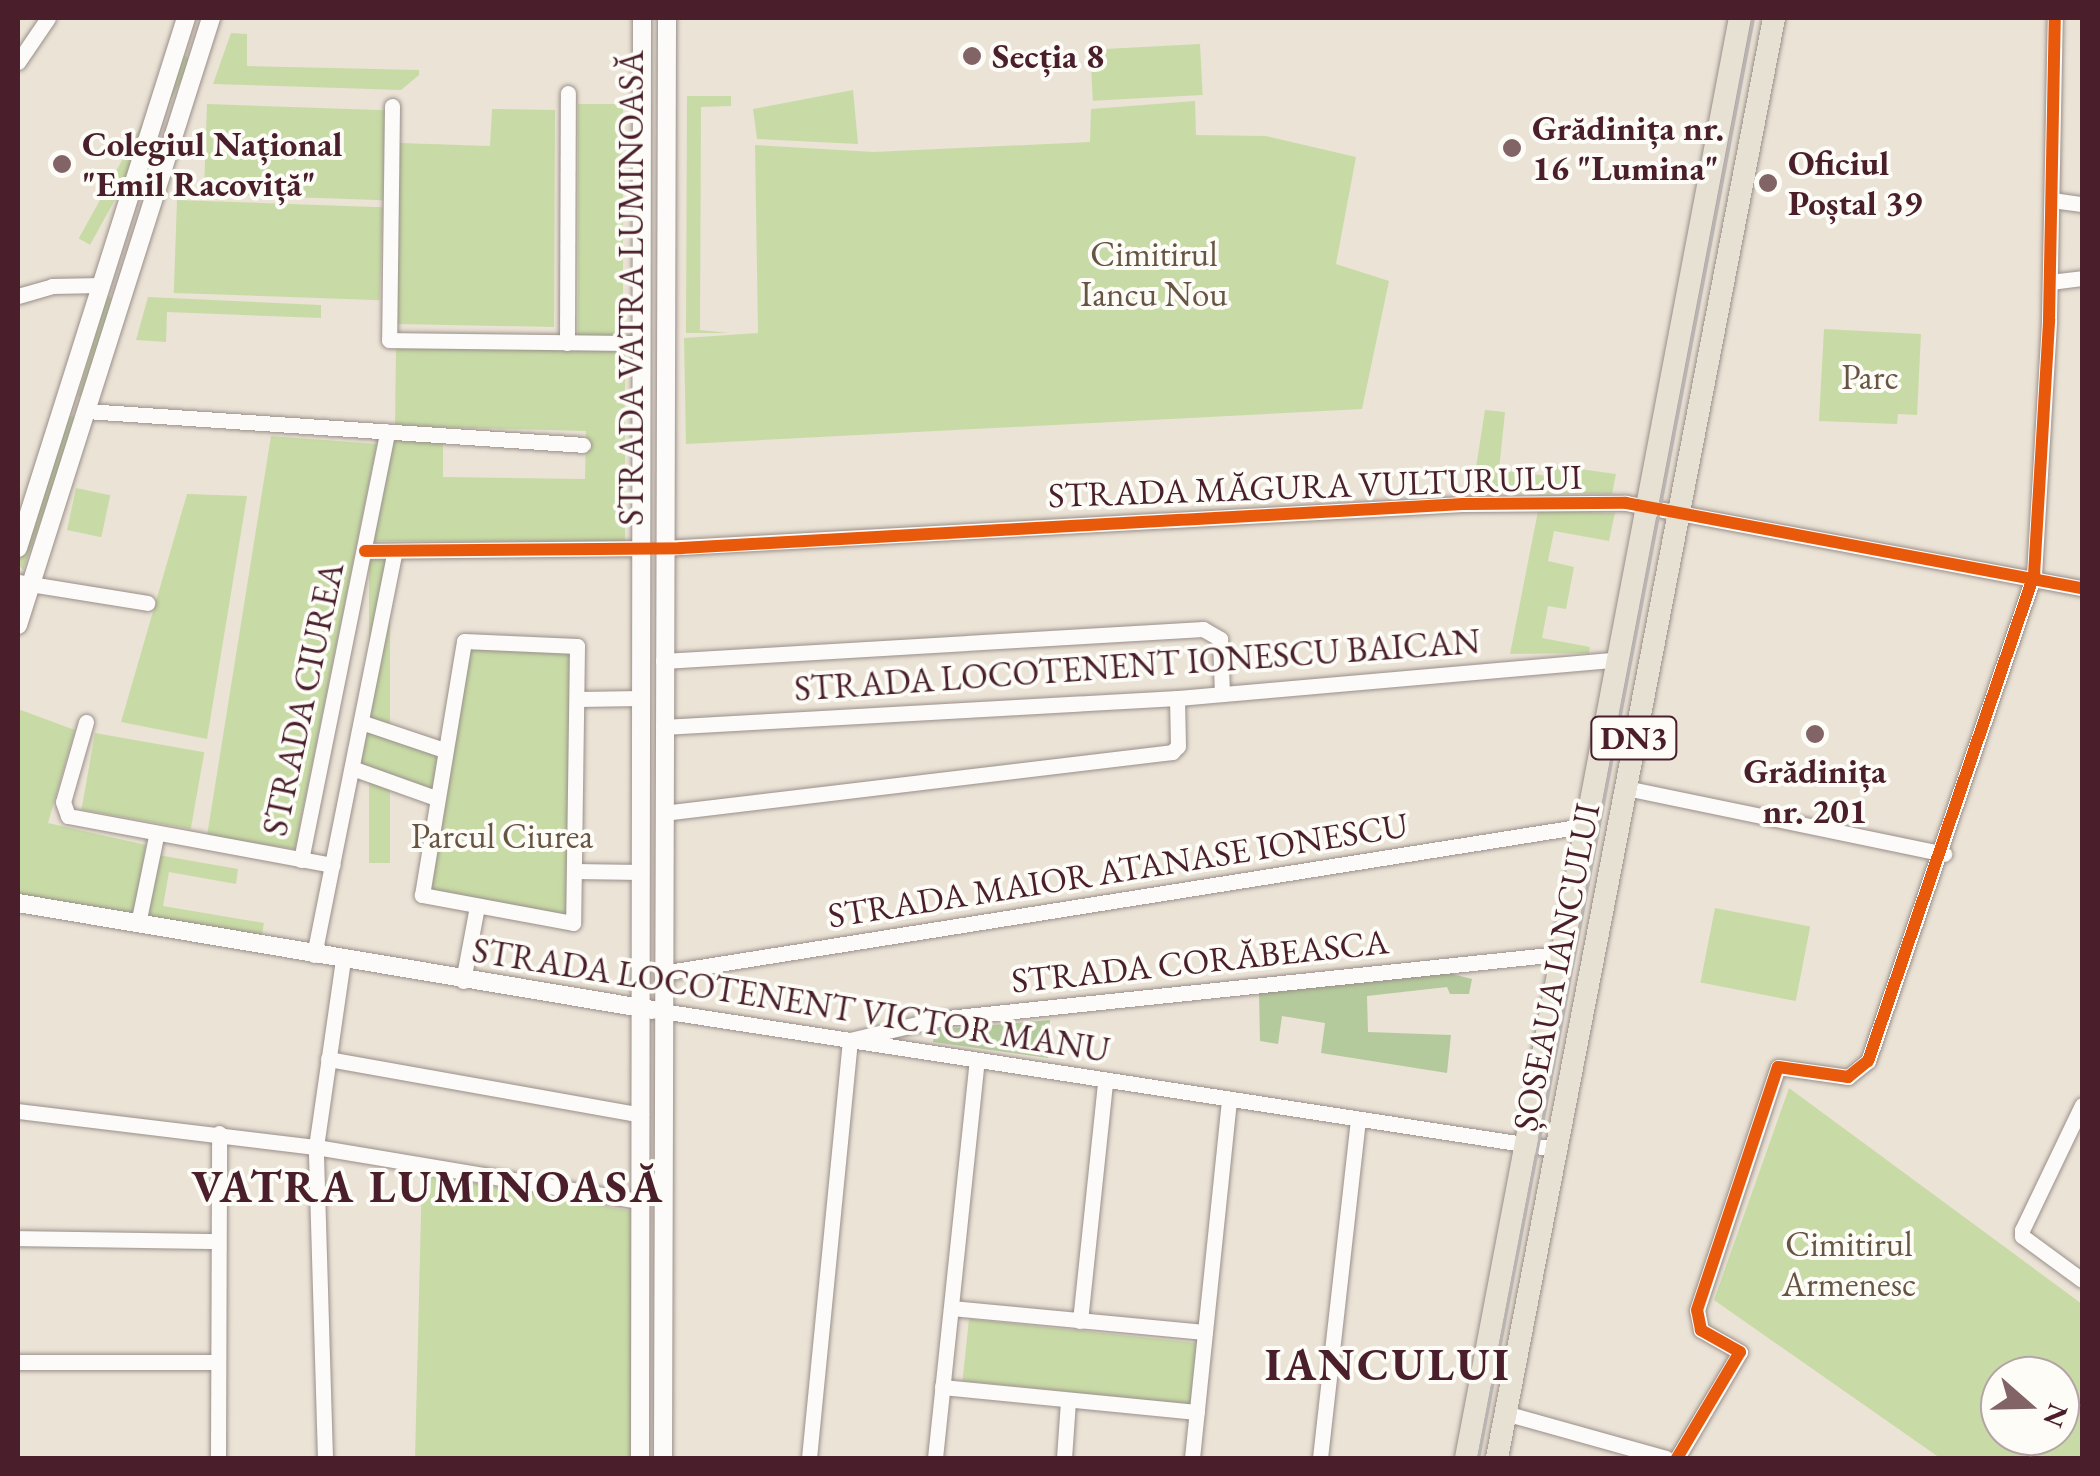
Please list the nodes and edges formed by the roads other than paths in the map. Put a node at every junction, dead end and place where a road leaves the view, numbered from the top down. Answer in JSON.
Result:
{"nodes":[{"id":1,"x":48,"y":18,"type":"edge"},
{"id":2,"x":186,"y":18,"type":"edge"},
{"id":3,"x":211,"y":18,"type":"edge"},
{"id":4,"x":642,"y":18,"type":"edge"},
{"id":5,"x":666,"y":18,"type":"edge"},
{"id":6,"x":1740,"y":18,"type":"edge"},
{"id":7,"x":1774,"y":18,"type":"edge"},
{"id":8,"x":2055,"y":18,"type":"edge"},
{"id":9,"x":18,"y":62,"type":"edge"},
{"id":10,"x":568,"y":92,"type":"dead end"},
{"id":11,"x":392,"y":106,"type":"dead end"},
{"id":12,"x":2052,"y":200,"type":"junction"},
{"id":13,"x":2082,"y":204,"type":"edge"},
{"id":14,"x":2082,"y":278,"type":"edge"},
{"id":15,"x":2050,"y":282,"type":"junction"},
{"id":16,"x":101,"y":286,"type":"junction"},
{"id":17,"x":124,"y":292,"type":"junction"},
{"id":18,"x":18,"y":296,"type":"edge"},
{"id":19,"x":567,"y":343,"type":"junction"},
{"id":20,"x":642,"y":343,"type":"junction"},
{"id":21,"x":63,"y":405,"type":"junction"},
{"id":22,"x":86,"y":411,"type":"junction"},
{"id":23,"x":387,"y":432,"type":"junction"},
{"id":24,"x":582,"y":445,"type":"dead end"},
{"id":25,"x":1644,"y":504,"type":"junction"},
{"id":26,"x":1679,"y":509,"type":"junction"},
{"id":27,"x":18,"y":548,"type":"edge"},
{"id":28,"x":641,"y":548,"type":"junction"},
{"id":29,"x":663,"y":548,"type":"junction"},
{"id":30,"x":364,"y":551,"type":"junction"},
{"id":31,"x":395,"y":551,"type":"junction"},
{"id":32,"x":2034,"y":575,"type":"junction"},
{"id":33,"x":24,"y":584,"type":"edge"},
{"id":34,"x":2082,"y":588,"type":"edge"},
{"id":35,"x":147,"y":603,"type":"dead end"},
{"id":36,"x":18,"y":625,"type":"edge"},
{"id":37,"x":1615,"y":660,"type":"junction"},
{"id":38,"x":663,"y":661,"type":"junction"},
{"id":39,"x":1222,"y":694,"type":"junction"},
{"id":40,"x":641,"y":698,"type":"junction"},
{"id":41,"x":1176,"y":698,"type":"junction"},
{"id":42,"x":578,"y":699,"type":"junction"},
{"id":43,"x":86,"y":722,"type":"dead end"},
{"id":44,"x":361,"y":722,"type":"junction"},
{"id":45,"x":662,"y":727,"type":"junction"},
{"id":46,"x":444,"y":750,"type":"junction"},
{"id":47,"x":352,"y":768,"type":"junction"},
{"id":48,"x":1626,"y":788,"type":"junction"},
{"id":49,"x":436,"y":798,"type":"junction"},
{"id":50,"x":662,"y":813,"type":"junction"},
{"id":51,"x":1583,"y":826,"type":"junction"},
{"id":52,"x":156,"y":836,"type":"junction"},
{"id":53,"x":1944,"y":854,"type":"junction"},
{"id":54,"x":301,"y":860,"type":"junction"},
{"id":55,"x":332,"y":865,"type":"junction"},
{"id":56,"x":574,"y":871,"type":"junction"},
{"id":57,"x":641,"y":872,"type":"junction"},
{"id":58,"x":18,"y":903,"type":"edge"},
{"id":59,"x":477,"y":906,"type":"junction"},
{"id":60,"x":138,"y":924,"type":"junction"},
{"id":61,"x":1560,"y":954,"type":"junction"},
{"id":62,"x":314,"y":955,"type":"junction"},
{"id":63,"x":343,"y":960,"type":"junction"},
{"id":64,"x":662,"y":973,"type":"junction"},
{"id":65,"x":463,"y":981,"type":"junction"},
{"id":66,"x":641,"y":1010,"type":"junction"},
{"id":67,"x":662,"y":1010,"type":"junction"},
{"id":68,"x":850,"y":1040,"type":"junction"},
{"id":69,"x":328,"y":1059,"type":"junction"},
{"id":70,"x":977,"y":1061,"type":"junction"},
{"id":71,"x":1105,"y":1083,"type":"junction"},
{"id":72,"x":1230,"y":1101,"type":"junction"},
{"id":73,"x":2082,"y":1105,"type":"edge"},
{"id":74,"x":18,"y":1111,"type":"edge"},
{"id":75,"x":641,"y":1116,"type":"junction"},
{"id":76,"x":1358,"y":1120,"type":"junction"},
{"id":77,"x":218,"y":1134,"type":"junction"},
{"id":78,"x":1524,"y":1143,"type":"junction"},
{"id":79,"x":316,"y":1147,"type":"junction"},
{"id":80,"x":1556,"y":1149,"type":"junction"},
{"id":81,"x":640,"y":1201,"type":"junction"},
{"id":82,"x":18,"y":1238,"type":"edge"},
{"id":83,"x":218,"y":1242,"type":"junction"},
{"id":84,"x":2082,"y":1280,"type":"edge"},
{"id":85,"x":951,"y":1308,"type":"junction"},
{"id":86,"x":1080,"y":1320,"type":"junction"},
{"id":87,"x":1205,"y":1332,"type":"junction"},
{"id":88,"x":18,"y":1362,"type":"edge"},
{"id":89,"x":218,"y":1362,"type":"junction"},
{"id":90,"x":942,"y":1387,"type":"junction"},
{"id":91,"x":1068,"y":1401,"type":"junction"},
{"id":92,"x":1197,"y":1412,"type":"junction"},
{"id":93,"x":1505,"y":1413,"type":"junction"},
{"id":94,"x":1607,"y":1440,"type":"junction"},
{"id":95,"x":218,"y":1458,"type":"edge"},
{"id":96,"x":324,"y":1458,"type":"edge"},
{"id":97,"x":640,"y":1458,"type":"edge"},
{"id":98,"x":663,"y":1458,"type":"edge"},
{"id":99,"x":809,"y":1458,"type":"edge"},
{"id":100,"x":936,"y":1458,"type":"edge"},
{"id":101,"x":1064,"y":1458,"type":"edge"},
{"id":102,"x":1192,"y":1458,"type":"edge"},
{"id":103,"x":1320,"y":1458,"type":"edge"},
{"id":104,"x":1466,"y":1458,"type":"edge"},
{"id":105,"x":1497,"y":1458,"type":"edge"},
{"id":106,"x":1604,"y":1458,"type":"edge"},
{"id":107,"x":1666,"y":1458,"type":"edge"},
{"id":108,"x":1677,"y":1458,"type":"edge"}],
"edges":[{"from":1,"to":9,"type":"street"},
{"from":2,"to":16,"type":"street"},
{"from":3,"to":17,"type":"street"},
{"from":4,"to":20,"type":"street","name":"STRADA VATRA LUMINOASĂ"},
{"from":5,"to":29,"type":"street","name":"STRADA VATRA LUMINOASĂ"},
{"from":6,"to":25,"type":"main road","name":"ȘOSEAUA IANCULUI","number":"DN3"},
{"from":7,"to":26,"type":"main road","name":"ȘOSEAUA IANCULUI","number":"DN3"},
{"from":8,"to":12,"type":"street"},
{"from":10,"to":19,"type":"street"},
{"from":11,"to":19,"type":"street"},
{"from":12,"to":13,"type":"street"},
{"from":12,"to":15,"type":"street"},
{"from":14,"to":15,"type":"street"},
{"from":15,"to":32,"type":"street"},
{"from":16,"to":17,"type":"street"},
{"from":16,"to":18,"type":"street"},
{"from":16,"to":21,"type":"street"},
{"from":17,"to":22,"type":"street"},
{"from":19,"to":20,"type":"street"},
{"from":20,"to":28,"type":"street","name":"STRADA VATRA LUMINOASĂ"},
{"from":21,"to":22,"type":"street"},
{"from":21,"to":27,"type":"street"},
{"from":22,"to":23,"type":"street"},
{"from":22,"to":33,"type":"street"},
{"from":23,"to":24,"type":"street"},
{"from":23,"to":30,"type":"street","name":"STRADA CIUREA"},
{"from":25,"to":26,"type":"street","name":"STRADA MĂGURA VULTURULUI"},
{"from":25,"to":29,"type":"street","name":"STRADA MĂGURA VULTURULUI"},
{"from":25,"to":37,"type":"main road","name":"ȘOSEAUA IANCULUI","number":"DN3"},
{"from":26,"to":32,"type":"street","name":"STRADA MĂGURA VULTURULUI"},
{"from":26,"to":48,"type":"main road","name":"ȘOSEAUA IANCULUI","number":"DN3"},
{"from":28,"to":29,"type":"street"},
{"from":28,"to":31,"type":"street","name":"STRADA CIUREA"},
{"from":28,"to":40,"type":"street","name":"STRADA VATRA LUMINOASĂ"},
{"from":29,"to":38,"type":"street","name":"STRADA VATRA LUMINOASĂ"},
{"from":30,"to":31,"type":"street","name":"STRADA CIUREA"},
{"from":30,"to":54,"type":"street","name":"STRADA CIUREA"},
{"from":31,"to":44,"type":"street","name":"STRADA CIUREA"},
{"from":32,"to":34,"type":"street","name":"STRADA MĂGURA VULTURULUI"},
{"from":32,"to":53,"type":"street"},
{"from":33,"to":35,"type":"street"},
{"from":33,"to":36,"type":"street"},
{"from":37,"to":39,"type":"street","name":"STRADA LOCOTENENT IONESCU BAICAN"},
{"from":37,"to":51,"type":"main road","name":"ȘOSEAUA IANCULUI","number":"DN3"},
{"from":38,"to":39,"type":"street"},
{"from":38,"to":45,"type":"street","name":"STRADA VATRA LUMINOASĂ"},
{"from":39,"to":41,"type":"street","name":"STRADA LOCOTENENT IONESCU BAICAN"},
{"from":40,"to":42,"type":"street"},
{"from":40,"to":57,"type":"street","name":"STRADA VATRA LUMINOASĂ"},
{"from":41,"to":45,"type":"street","name":"STRADA LOCOTENENT IONESCU BAICAN"},
{"from":41,"to":50,"type":"street"},
{"from":42,"to":46,"type":"street"},
{"from":42,"to":56,"type":"street"},
{"from":43,"to":52,"type":"street"},
{"from":44,"to":46,"type":"street","name":"STRADA CIUREA"},
{"from":44,"to":47,"type":"street","name":"STRADA CIUREA"},
{"from":45,"to":50,"type":"street","name":"STRADA VATRA LUMINOASĂ"},
{"from":46,"to":49,"type":"street"},
{"from":47,"to":49,"type":"street","name":"STRADA CIUREA"},
{"from":47,"to":55,"type":"street","name":"STRADA CIUREA"},
{"from":48,"to":53,"type":"street"},
{"from":48,"to":80,"type":"main road","name":"ȘOSEAUA IANCULUI","number":"DN3"},
{"from":49,"to":59,"type":"street"},
{"from":50,"to":64,"type":"street","name":"STRADA VATRA LUMINOASĂ"},
{"from":51,"to":61,"type":"main road","name":"ȘOSEAUA IANCULUI","number":"DN3"},
{"from":51,"to":64,"type":"street","name":"STRADA MAIOR ATANASE IONESCU"},
{"from":52,"to":54,"type":"street"},
{"from":52,"to":60,"type":"street"},
{"from":53,"to":108,"type":"street"},
{"from":54,"to":55,"type":"street"},
{"from":55,"to":62,"type":"street","name":"STRADA CIUREA"},
{"from":56,"to":57,"type":"street"},
{"from":56,"to":59,"type":"street"},
{"from":57,"to":66,"type":"street","name":"STRADA VATRA LUMINOASĂ"},
{"from":58,"to":60,"type":"street","name":"STRADA LOCOTENENT VICTOR MANU"},
{"from":59,"to":65,"type":"street"},
{"from":60,"to":62,"type":"street","name":"STRADA LOCOTENENT VICTOR MANU"},
{"from":61,"to":68,"type":"street","name":"STRADA CORĂBEASCA"},
{"from":61,"to":78,"type":"main road","name":"ȘOSEAUA IANCULUI","number":"DN3"},
{"from":62,"to":63,"type":"street","name":"STRADA LOCOTENENT VICTOR MANU"},
{"from":63,"to":65,"type":"street","name":"STRADA LOCOTENENT VICTOR MANU"},
{"from":63,"to":69,"type":"street"},
{"from":64,"to":67,"type":"street","name":"STRADA VATRA LUMINOASĂ"},
{"from":65,"to":66,"type":"street","name":"STRADA LOCOTENENT VICTOR MANU"},
{"from":66,"to":67,"type":"street","name":"STRADA LOCOTENENT VICTOR MANU"},
{"from":66,"to":75,"type":"street","name":"STRADA VATRA LUMINOASĂ"},
{"from":67,"to":68,"type":"street","name":"STRADA LOCOTENENT VICTOR MANU"},
{"from":67,"to":98,"type":"street","name":"STRADA VATRA LUMINOASĂ"},
{"from":68,"to":70,"type":"street","name":"STRADA LOCOTENENT VICTOR MANU"},
{"from":68,"to":99,"type":"street"},
{"from":69,"to":75,"type":"street"},
{"from":69,"to":79,"type":"street"},
{"from":70,"to":71,"type":"street","name":"STRADA LOCOTENENT VICTOR MANU"},
{"from":70,"to":85,"type":"street"},
{"from":71,"to":72,"type":"street","name":"STRADA LOCOTENENT VICTOR MANU"},
{"from":71,"to":86,"type":"street"},
{"from":72,"to":76,"type":"street","name":"STRADA LOCOTENENT VICTOR MANU"},
{"from":72,"to":87,"type":"street"},
{"from":73,"to":84,"type":"street"},
{"from":74,"to":77,"type":"street"},
{"from":75,"to":81,"type":"street","name":"STRADA VATRA LUMINOASĂ"},
{"from":76,"to":78,"type":"street","name":"STRADA LOCOTENENT VICTOR MANU"},
{"from":76,"to":103,"type":"street"},
{"from":77,"to":79,"type":"street"},
{"from":77,"to":83,"type":"street"},
{"from":78,"to":80,"type":"street","name":"STRADA LOCOTENENT VICTOR MANU"},
{"from":78,"to":104,"type":"main road","name":"ȘOSEAUA IANCULUI","number":"DN3"},
{"from":79,"to":81,"type":"street"},
{"from":79,"to":96,"type":"street"},
{"from":80,"to":93,"type":"main road","name":"ȘOSEAUA IANCULUI","number":"DN3"},
{"from":81,"to":97,"type":"street","name":"STRADA VATRA LUMINOASĂ"},
{"from":82,"to":83,"type":"street"},
{"from":83,"to":89,"type":"street"},
{"from":85,"to":86,"type":"street"},
{"from":85,"to":90,"type":"street"},
{"from":86,"to":87,"type":"street"},
{"from":87,"to":92,"type":"street"},
{"from":88,"to":89,"type":"street"},
{"from":89,"to":95,"type":"street"},
{"from":90,"to":91,"type":"street"},
{"from":90,"to":100,"type":"street"},
{"from":91,"to":92,"type":"street"},
{"from":91,"to":101,"type":"street"},
{"from":92,"to":102,"type":"street"},
{"from":93,"to":94,"type":"street"},
{"from":93,"to":105,"type":"main road","name":"ȘOSEAUA IANCULUI","number":"DN3"},
{"from":94,"to":106,"type":"street"},
{"from":94,"to":107,"type":"street"}]}
